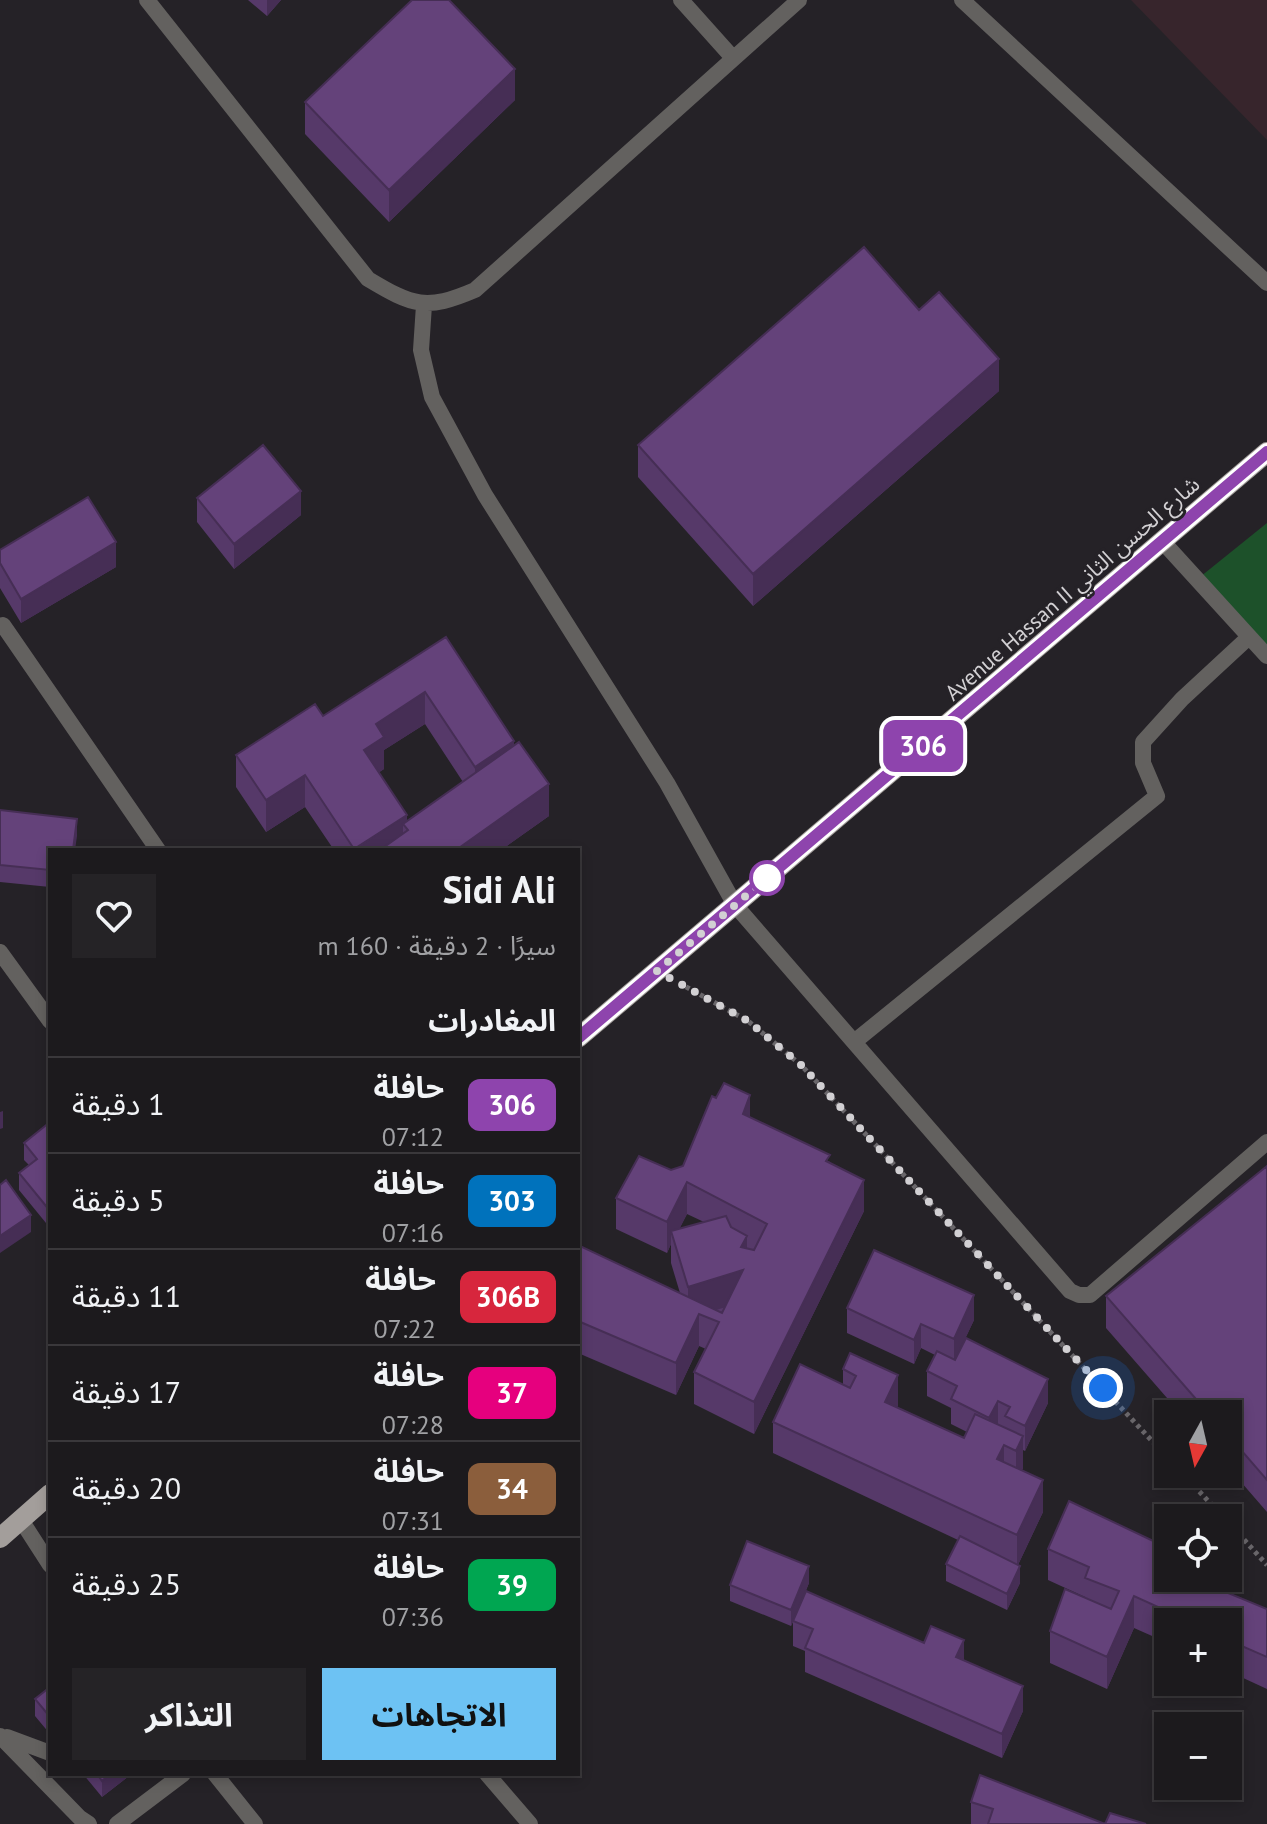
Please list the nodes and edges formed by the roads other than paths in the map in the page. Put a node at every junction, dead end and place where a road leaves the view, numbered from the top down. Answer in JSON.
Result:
{"nodes":[{"id":1,"x":147,"y":0,"type":"edge"},
{"id":2,"x":681,"y":0,"type":"edge"},
{"id":3,"x":799,"y":0,"type":"edge"},
{"id":4,"x":962,"y":0,"type":"edge"},
{"id":5,"x":733,"y":58,"type":"junction"},
{"id":6,"x":1267,"y":283,"type":"edge"},
{"id":7,"x":424,"y":305,"type":"junction"},
{"id":8,"x":1267,"y":452,"type":"edge"},
{"id":9,"x":1163,"y":542,"type":"junction"},
{"id":10,"x":3,"y":625,"type":"dead end"},
{"id":11,"x":1249,"y":637,"type":"junction"},
{"id":12,"x":1267,"y":656,"type":"edge"},
{"id":13,"x":157,"y":848,"type":"edge"},
{"id":14,"x":735,"y":905,"type":"junction"},
{"id":15,"x":0,"y":952,"type":"edge"},
{"id":16,"x":48,"y":1018,"type":"edge"},
{"id":17,"x":580,"y":1036,"type":"edge"},
{"id":18,"x":854,"y":1042,"type":"junction"},
{"id":19,"x":1267,"y":1142,"type":"edge"},
{"id":20,"x":48,"y":1496,"type":"edge"},
{"id":21,"x":21,"y":1520,"type":"junction"},
{"id":22,"x":0,"y":1538,"type":"edge"},
{"id":23,"x":48,"y":1562,"type":"edge"},
{"id":24,"x":0,"y":1734,"type":"edge"},
{"id":25,"x":48,"y":1752,"type":"edge"},
{"id":26,"x":180,"y":1776,"type":"edge"},
{"id":27,"x":217,"y":1776,"type":"edge"},
{"id":28,"x":489,"y":1776,"type":"edge"},
{"id":29,"x":89,"y":1824,"type":"edge"},
{"id":30,"x":117,"y":1824,"type":"edge"},
{"id":31,"x":255,"y":1824,"type":"edge"},
{"id":32,"x":530,"y":1824,"type":"edge"}],
"edges":[{"from":1,"to":7,"type":"street"},
{"from":2,"to":5,"type":"street"},
{"from":3,"to":5,"type":"street"},
{"from":4,"to":6,"type":"street"},
{"from":5,"to":7,"type":"street"},
{"from":7,"to":14,"type":"street"},
{"from":8,"to":9,"type":"main road","name":"Avenue Hassan II شارع الحسن الثاني"},
{"from":9,"to":11,"type":"street"},
{"from":9,"to":14,"type":"main road","name":"Avenue Hassan II شارع الحسن الثاني"},
{"from":10,"to":13,"type":"street"},
{"from":11,"to":12,"type":"street"},
{"from":11,"to":18,"type":"street"},
{"from":14,"to":17,"type":"main road","name":"Avenue Hassan II شارع الحسن الثاني"},
{"from":14,"to":18,"type":"street"},
{"from":15,"to":16,"type":"street"},
{"from":18,"to":19,"type":"street"},
{"from":20,"to":21,"type":"main road"},
{"from":21,"to":22,"type":"main road"},
{"from":21,"to":23,"type":"street"},
{"from":24,"to":25,"type":"street"},
{"from":24,"to":29,"type":"street"},
{"from":26,"to":30,"type":"street"},
{"from":27,"to":31,"type":"street"},
{"from":28,"to":32,"type":"street"}]}
